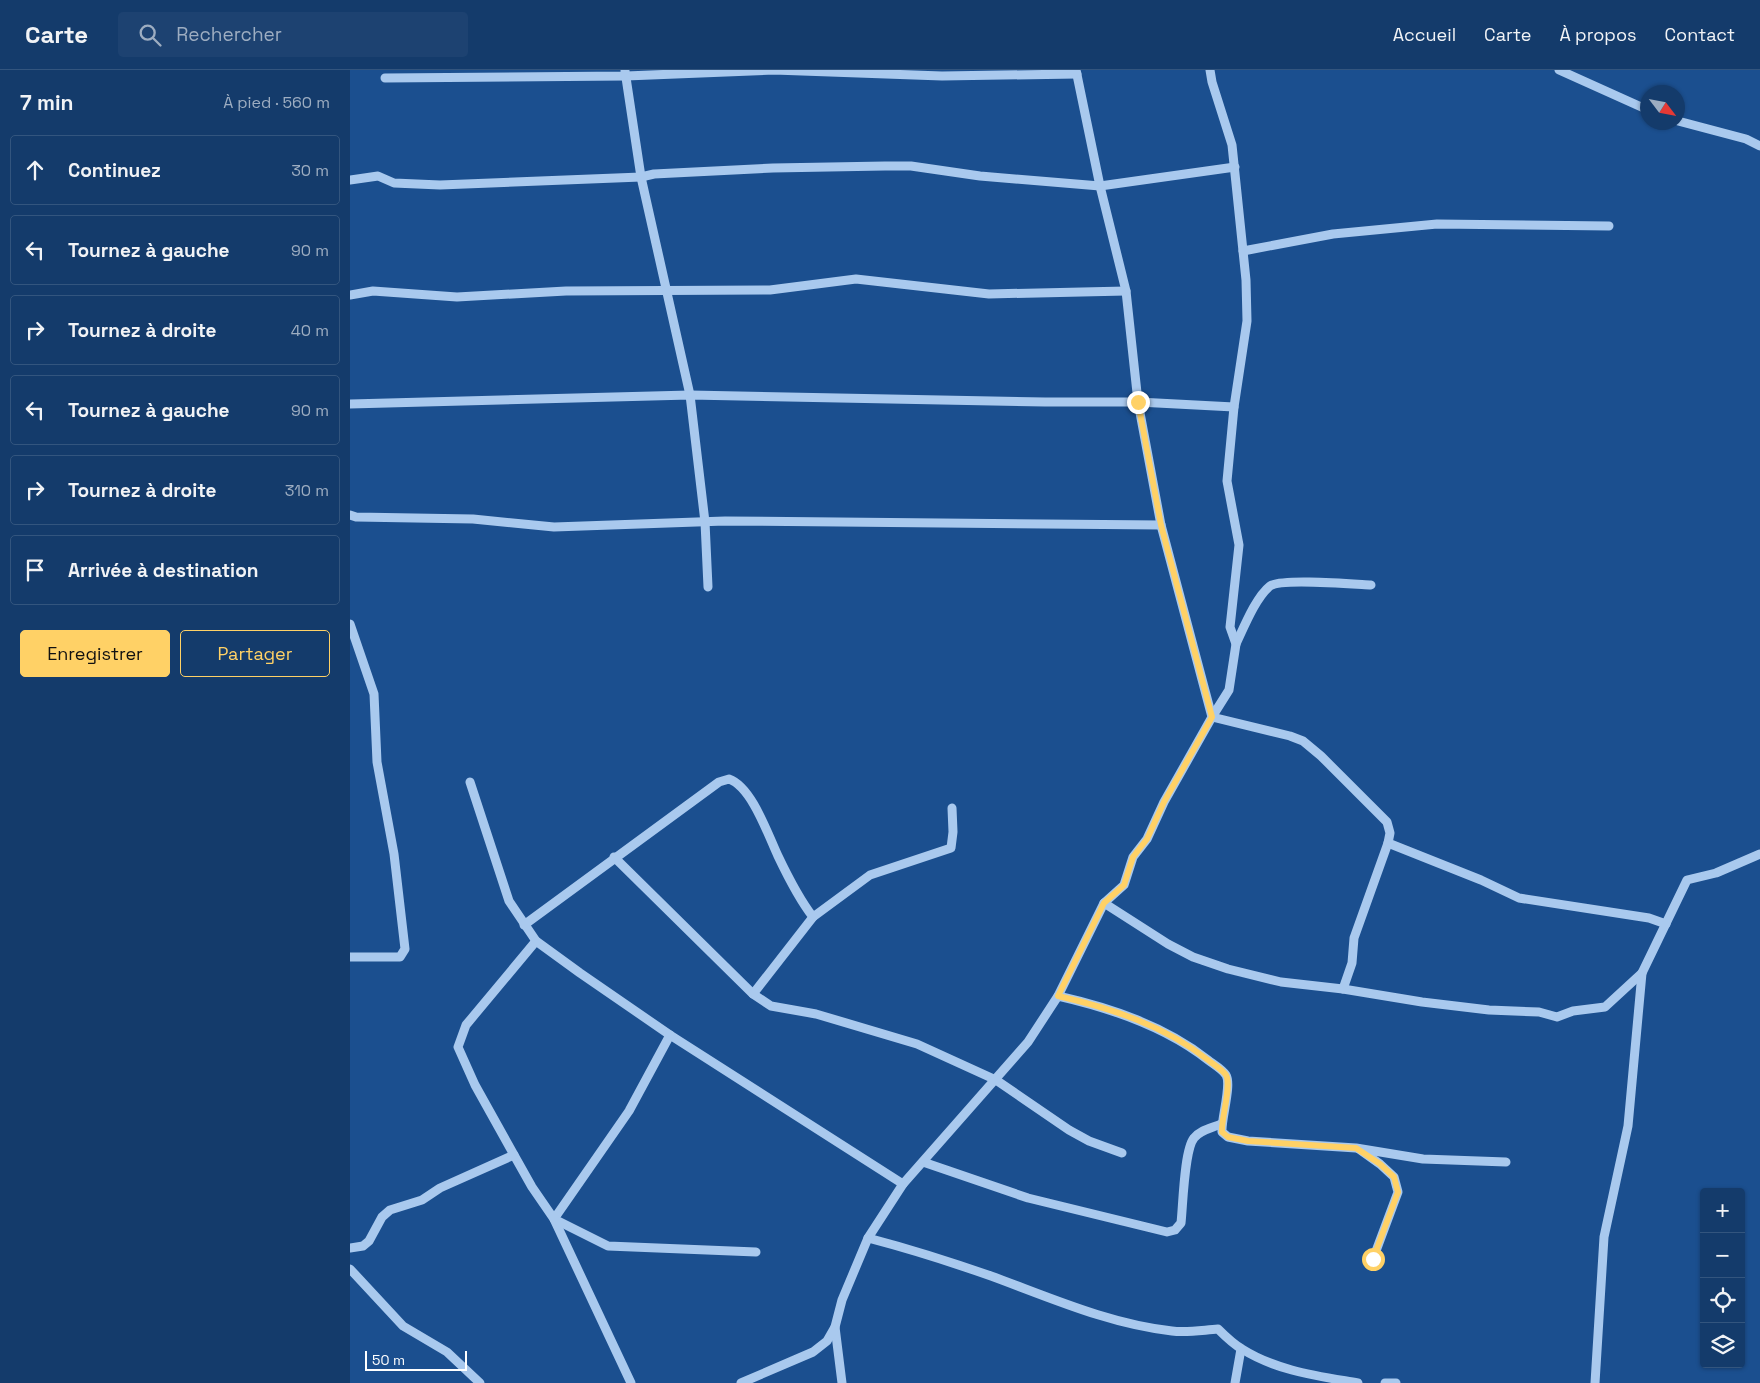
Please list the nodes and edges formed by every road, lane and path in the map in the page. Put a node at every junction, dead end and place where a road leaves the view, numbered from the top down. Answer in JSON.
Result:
{"nodes":[{"id":1,"x":1210,"y":70,"type":"edge"},
{"id":2,"x":1559,"y":70,"type":"edge"},
{"id":3,"x":1077,"y":72,"type":"edge"},
{"id":4,"x":625,"y":73,"type":"edge"},
{"id":5,"x":385,"y":78,"type":"dead end"},
{"id":6,"x":1640,"y":106,"type":"edge"},
{"id":7,"x":1685,"y":123,"type":"edge"},
{"id":8,"x":1760,"y":146,"type":"edge"},
{"id":9,"x":1235,"y":167,"type":"junction"},
{"id":10,"x":641,"y":177,"type":"junction"},
{"id":11,"x":350,"y":180,"type":"edge"},
{"id":12,"x":1100,"y":186,"type":"junction"},
{"id":13,"x":1609,"y":226,"type":"dead end"},
{"id":14,"x":1243,"y":251,"type":"junction"},
{"id":15,"x":666,"y":289,"type":"junction"},
{"id":16,"x":1126,"y":291,"type":"junction"},
{"id":17,"x":350,"y":295,"type":"edge"},
{"id":18,"x":690,"y":396,"type":"junction"},
{"id":19,"x":1138,"y":402,"type":"junction"},
{"id":20,"x":350,"y":404,"type":"edge"},
{"id":21,"x":1234,"y":407,"type":"junction"},
{"id":22,"x":350,"y":515,"type":"edge"},
{"id":23,"x":705,"y":522,"type":"junction"},
{"id":24,"x":1161,"y":525,"type":"junction"},
{"id":25,"x":1371,"y":585,"type":"dead end"},
{"id":26,"x":708,"y":587,"type":"dead end"},
{"id":27,"x":350,"y":624,"type":"edge"},
{"id":28,"x":1236,"y":644,"type":"junction"},
{"id":29,"x":1212,"y":717,"type":"junction"},
{"id":30,"x":470,"y":782,"type":"dead end"},
{"id":31,"x":952,"y":808,"type":"dead end"},
{"id":32,"x":1388,"y":843,"type":"junction"},
{"id":33,"x":1760,"y":854,"type":"edge"},
{"id":34,"x":614,"y":857,"type":"junction"},
{"id":35,"x":1104,"y":903,"type":"junction"},
{"id":36,"x":813,"y":917,"type":"junction"},
{"id":37,"x":1666,"y":924,"type":"junction"},
{"id":38,"x":524,"y":925,"type":"junction"},
{"id":39,"x":536,"y":941,"type":"junction"},
{"id":40,"x":350,"y":957,"type":"edge"},
{"id":41,"x":1642,"y":973,"type":"junction"},
{"id":42,"x":1343,"y":989,"type":"junction"},
{"id":43,"x":753,"y":994,"type":"junction"},
{"id":44,"x":1058,"y":996,"type":"junction"},
{"id":45,"x":670,"y":1034,"type":"junction"},
{"id":46,"x":996,"y":1080,"type":"junction"},
{"id":47,"x":1221,"y":1124,"type":"junction"},
{"id":48,"x":1356,"y":1148,"type":"junction"},
{"id":49,"x":1122,"y":1154,"type":"dead end"},
{"id":50,"x":514,"y":1155,"type":"junction"},
{"id":51,"x":923,"y":1162,"type":"junction"},
{"id":52,"x":1506,"y":1162,"type":"dead end"},
{"id":53,"x":904,"y":1184,"type":"junction"},
{"id":54,"x":554,"y":1218,"type":"junction"},
{"id":55,"x":868,"y":1238,"type":"junction"},
{"id":56,"x":350,"y":1248,"type":"edge"},
{"id":57,"x":756,"y":1252,"type":"dead end"},
{"id":58,"x":1373,"y":1259,"type":"dead end"},
{"id":59,"x":350,"y":1269,"type":"edge"},
{"id":60,"x":835,"y":1327,"type":"junction"},
{"id":61,"x":1241,"y":1349,"type":"junction"},
{"id":62,"x":480,"y":1383,"type":"edge"},
{"id":63,"x":631,"y":1383,"type":"edge"},
{"id":64,"x":740,"y":1383,"type":"edge"},
{"id":65,"x":842,"y":1383,"type":"edge"},
{"id":66,"x":1235,"y":1383,"type":"edge"},
{"id":67,"x":1358,"y":1383,"type":"edge"},
{"id":68,"x":1385,"y":1383,"type":"edge"},
{"id":69,"x":1396,"y":1383,"type":"edge"},
{"id":70,"x":1595,"y":1383,"type":"edge"}],
"edges":[{"from":1,"to":9,"type":"street"},
{"from":2,"to":6,"type":"street"},
{"from":3,"to":4,"type":"street"},
{"from":3,"to":12,"type":"street"},
{"from":4,"to":5,"type":"street"},
{"from":4,"to":10,"type":"street"},
{"from":7,"to":8,"type":"street"},
{"from":9,"to":12,"type":"street"},
{"from":9,"to":14,"type":"street"},
{"from":10,"to":11,"type":"street"},
{"from":10,"to":12,"type":"street"},
{"from":10,"to":15,"type":"street"},
{"from":12,"to":16,"type":"street"},
{"from":13,"to":14,"type":"street"},
{"from":14,"to":21,"type":"street"},
{"from":15,"to":16,"type":"street"},
{"from":15,"to":17,"type":"street"},
{"from":15,"to":18,"type":"street"},
{"from":16,"to":19,"type":"street"},
{"from":18,"to":19,"type":"street"},
{"from":18,"to":20,"type":"street"},
{"from":18,"to":23,"type":"street"},
{"from":19,"to":21,"type":"street"},
{"from":19,"to":24,"type":"street"},
{"from":21,"to":28,"type":"street"},
{"from":22,"to":23,"type":"street"},
{"from":23,"to":24,"type":"street"},
{"from":23,"to":26,"type":"street"},
{"from":24,"to":29,"type":"street"},
{"from":25,"to":28,"type":"street"},
{"from":27,"to":40,"type":"street"},
{"from":28,"to":29,"type":"street"},
{"from":29,"to":32,"type":"street"},
{"from":29,"to":35,"type":"street"},
{"from":30,"to":38,"type":"street"},
{"from":31,"to":36,"type":"street"},
{"from":32,"to":37,"type":"street"},
{"from":32,"to":42,"type":"street"},
{"from":33,"to":37,"type":"street"},
{"from":34,"to":36,"type":"street"},
{"from":34,"to":38,"type":"street"},
{"from":34,"to":43,"type":"street"},
{"from":35,"to":42,"type":"street"},
{"from":35,"to":44,"type":"street"},
{"from":36,"to":43,"type":"street"},
{"from":37,"to":41,"type":"street"},
{"from":38,"to":39,"type":"street"},
{"from":39,"to":45,"type":"street"},
{"from":39,"to":50,"type":"street"},
{"from":41,"to":42,"type":"street"},
{"from":41,"to":70,"type":"street"},
{"from":43,"to":46,"type":"street"},
{"from":44,"to":46,"type":"street"},
{"from":44,"to":47,"type":"street"},
{"from":45,"to":53,"type":"street"},
{"from":45,"to":54,"type":"street"},
{"from":46,"to":49,"type":"street"},
{"from":46,"to":51,"type":"street"},
{"from":47,"to":48,"type":"street"},
{"from":47,"to":51,"type":"street"},
{"from":48,"to":52,"type":"street"},
{"from":48,"to":58,"type":"street"},
{"from":50,"to":54,"type":"street"},
{"from":50,"to":56,"type":"street"},
{"from":51,"to":53,"type":"street"},
{"from":53,"to":55,"type":"street"},
{"from":54,"to":57,"type":"street"},
{"from":54,"to":63,"type":"street"},
{"from":55,"to":60,"type":"street"},
{"from":55,"to":61,"type":"street"},
{"from":59,"to":62,"type":"street"},
{"from":60,"to":64,"type":"street"},
{"from":60,"to":65,"type":"street"},
{"from":61,"to":66,"type":"street"},
{"from":61,"to":67,"type":"street"},
{"from":68,"to":69,"type":"street"}]}
